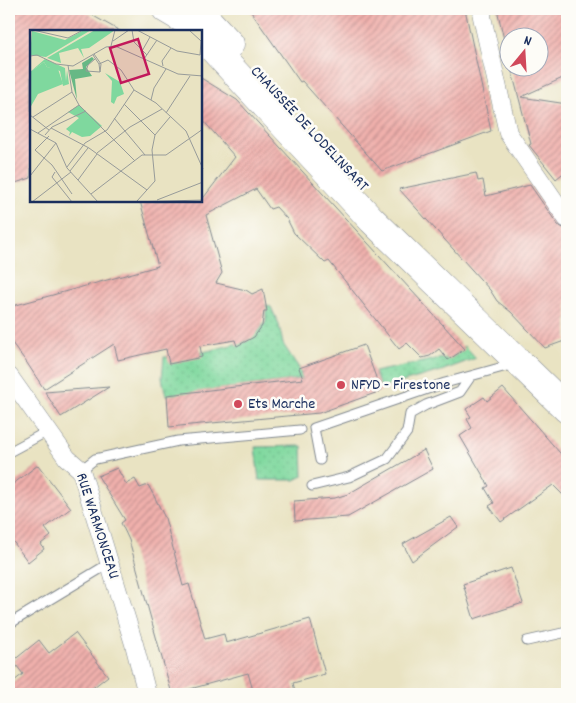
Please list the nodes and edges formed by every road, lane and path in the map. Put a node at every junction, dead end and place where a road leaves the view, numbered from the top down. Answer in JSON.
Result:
{"nodes":[{"id":1,"x":166,"y":9,"type":"edge"},
{"id":2,"x":197,"y":9,"type":"edge"},
{"id":3,"x":483,"y":9,"type":"edge"},
{"id":4,"x":196,"y":30,"type":"edge"},
{"id":5,"x":202,"y":37,"type":"edge"},
{"id":6,"x":567,"y":220,"type":"edge"},
{"id":7,"x":411,"y":257,"type":"junction"},
{"id":8,"x":519,"y":362,"type":"junction"},
{"id":9,"x":9,"y":376,"type":"edge"},
{"id":10,"x":471,"y":376,"type":"junction"},
{"id":11,"x":565,"y":404,"type":"edge"},
{"id":12,"x":300,"y":430,"type":"dead end"},
{"id":13,"x":48,"y":431,"type":"junction"},
{"id":14,"x":9,"y":452,"type":"edge"},
{"id":15,"x":320,"y":460,"type":"dead end"},
{"id":16,"x":81,"y":470,"type":"junction"},
{"id":17,"x":312,"y":486,"type":"dead end"},
{"id":18,"x":110,"y":563,"type":"junction"},
{"id":19,"x":9,"y":624,"type":"edge"},
{"id":20,"x":567,"y":632,"type":"edge"},
{"id":21,"x":526,"y":641,"type":"dead end"},
{"id":22,"x":148,"y":694,"type":"edge"}],
"edges":[{"from":1,"to":4,"type":"main road"},
{"from":2,"to":7,"type":"main road","name":"CHAUSSÉE DE LODELINSART"},
{"from":3,"to":6,"type":"street"},
{"from":5,"to":7,"type":"main road","name":"CHAUSSÉE DE LODELINSART"},
{"from":7,"to":8,"type":"main road","name":"CHAUSSÉE DE LODELINSART"},
{"from":8,"to":10,"type":"lane"},
{"from":8,"to":11,"type":"main road","name":"CHAUSSÉE DE LODELINSART"},
{"from":9,"to":13,"type":"street","name":"RUE WARMONCEAU"},
{"from":10,"to":15,"type":"lane"},
{"from":10,"to":17,"type":"lane"},
{"from":12,"to":16,"type":"lane"},
{"from":13,"to":14,"type":"lane"},
{"from":13,"to":16,"type":"street","name":"RUE WARMONCEAU"},
{"from":16,"to":18,"type":"street","name":"RUE WARMONCEAU"},
{"from":18,"to":19,"type":"lane"},
{"from":18,"to":22,"type":"street","name":"RUE WARMONCEAU"},
{"from":20,"to":21,"type":"lane"}]}
